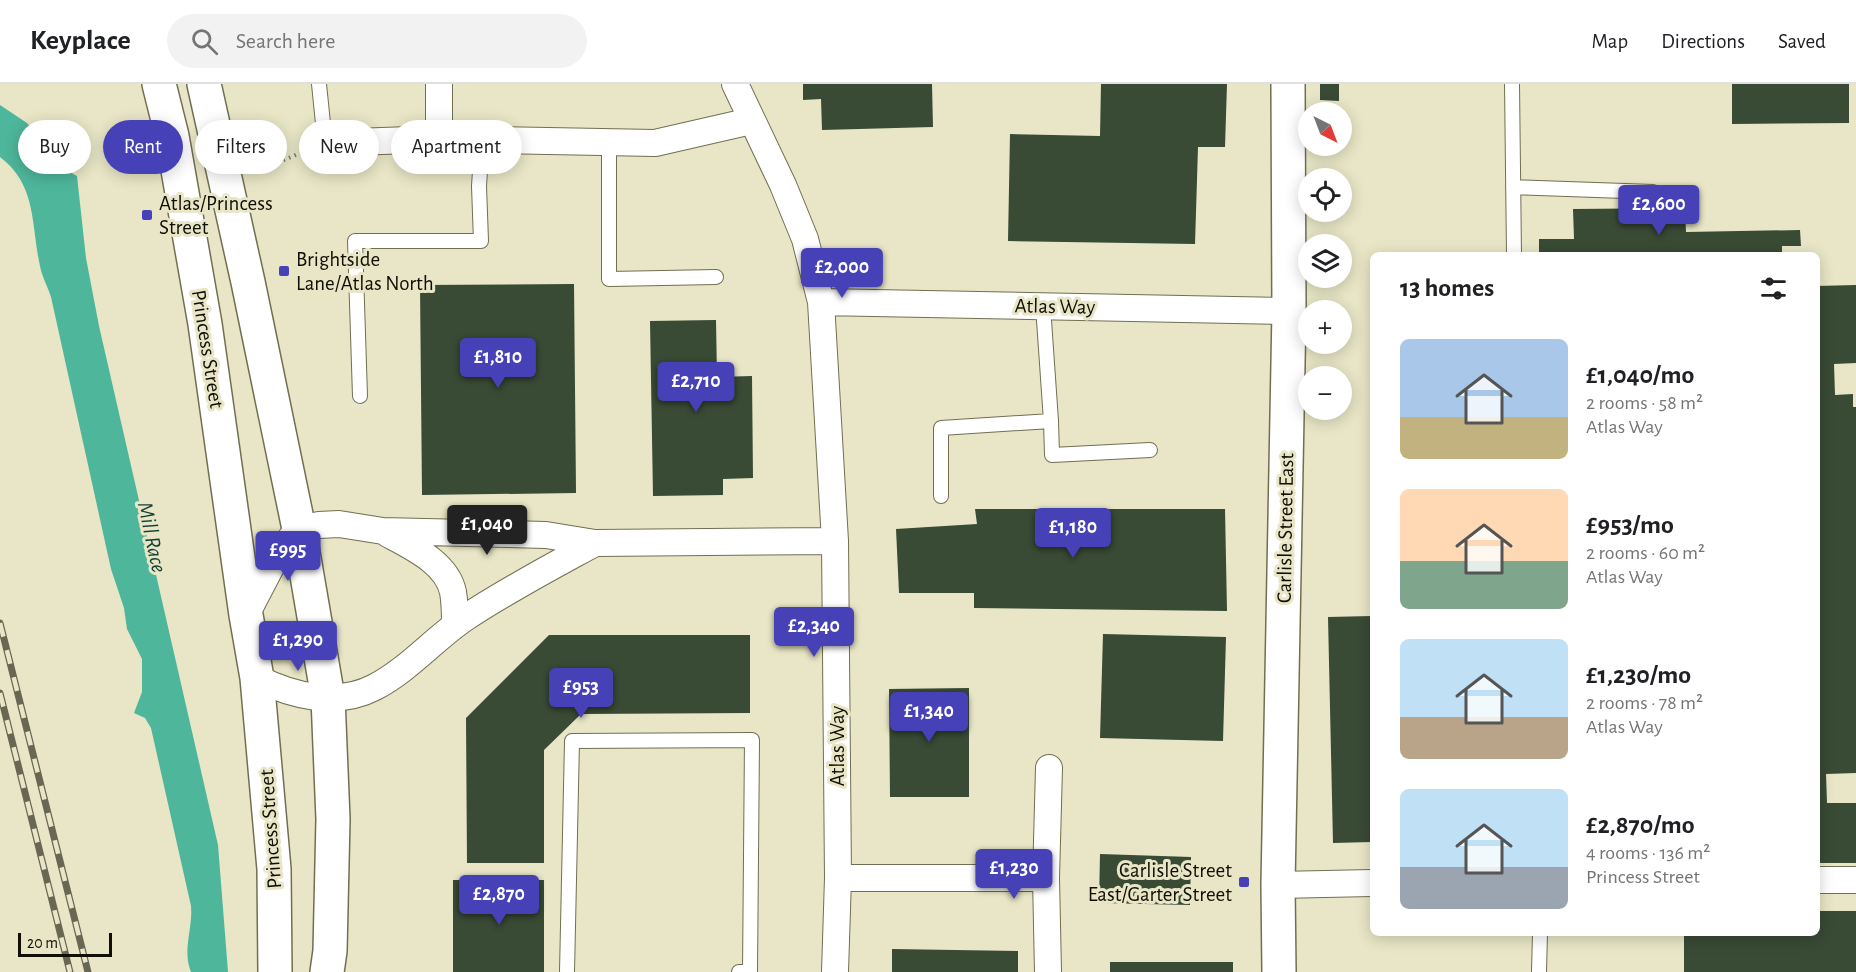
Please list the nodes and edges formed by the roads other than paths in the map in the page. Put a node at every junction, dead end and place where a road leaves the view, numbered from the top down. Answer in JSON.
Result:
{"nodes":[{"id":1,"x":159,"y":84,"type":"edge"},
{"id":2,"x":204,"y":84,"type":"edge"},
{"id":3,"x":319,"y":84,"type":"edge"},
{"id":4,"x":439,"y":84,"type":"edge"},
{"id":5,"x":735,"y":84,"type":"edge"},
{"id":6,"x":1288,"y":84,"type":"edge"},
{"id":7,"x":1512,"y":84,"type":"edge"},
{"id":8,"x":323,"y":120,"type":"edge"},
{"id":9,"x":439,"y":120,"type":"edge"},
{"id":10,"x":752,"y":121,"type":"junction"},
{"id":11,"x":522,"y":141,"type":"edge"},
{"id":12,"x":609,"y":142,"type":"junction"},
{"id":13,"x":480,"y":174,"type":"edge"},
{"id":14,"x":1513,"y":187,"type":"junction"},
{"id":15,"x":1653,"y":192,"type":"dead end"},
{"id":16,"x":1514,"y":252,"type":"edge"},
{"id":17,"x":716,"y":277,"type":"dead end"},
{"id":18,"x":821,"y":302,"type":"junction"},
{"id":19,"x":1042,"y":306,"type":"junction"},
{"id":20,"x":1289,"y":311,"type":"junction"},
{"id":21,"x":360,"y":396,"type":"dead end"},
{"id":22,"x":1051,"y":420,"type":"junction"},
{"id":23,"x":1150,"y":450,"type":"dead end"},
{"id":24,"x":941,"y":496,"type":"dead end"},
{"id":25,"x":299,"y":529,"type":"junction"},
{"id":26,"x":383,"y":531,"type":"junction"},
{"id":27,"x":835,"y":541,"type":"junction"},
{"id":28,"x":595,"y":543,"type":"junction"},
{"id":29,"x":246,"y":615,"type":"junction"},
{"id":30,"x":455,"y":625,"type":"junction"},
{"id":31,"x":257,"y":678,"type":"junction"},
{"id":32,"x":328,"y":698,"type":"junction"},
{"id":33,"x":1049,"y":768,"type":"dead end"},
{"id":34,"x":838,"y":878,"type":"junction"},
{"id":35,"x":1046,"y":878,"type":"junction"},
{"id":36,"x":1820,"y":880,"type":"edge"},
{"id":37,"x":1856,"y":880,"type":"edge"},
{"id":38,"x":1370,"y":883,"type":"edge"},
{"id":39,"x":1278,"y":885,"type":"junction"},
{"id":40,"x":1540,"y":936,"type":"edge"},
{"id":41,"x":275,"y":972,"type":"edge"},
{"id":42,"x":327,"y":972,"type":"edge"},
{"id":43,"x":567,"y":972,"type":"edge"},
{"id":44,"x":739,"y":972,"type":"edge"},
{"id":45,"x":835,"y":972,"type":"edge"},
{"id":46,"x":1048,"y":972,"type":"edge"},
{"id":47,"x":1279,"y":972,"type":"edge"},
{"id":48,"x":1539,"y":972,"type":"edge"}],
"edges":[{"from":1,"to":29,"type":"main road","name":"Princess Street"},
{"from":2,"to":25,"type":"main road"},
{"from":3,"to":8,"type":"lane"},
{"from":4,"to":9,"type":"street"},
{"from":5,"to":10,"type":"street","name":"Atlas Way"},
{"from":6,"to":20,"type":"main road","name":"Carlisle Street East"},
{"from":7,"to":14,"type":"lane"},
{"from":10,"to":12,"type":"street"},
{"from":10,"to":18,"type":"street","name":"Atlas Way"},
{"from":11,"to":12,"type":"street"},
{"from":12,"to":17,"type":"lane"},
{"from":13,"to":21,"type":"lane"},
{"from":14,"to":15,"type":"lane"},
{"from":14,"to":16,"type":"lane"},
{"from":18,"to":19,"type":"street","name":"Atlas Way"},
{"from":18,"to":27,"type":"street","name":"Atlas Way"},
{"from":19,"to":20,"type":"street","name":"Atlas Way"},
{"from":19,"to":22,"type":"lane"},
{"from":20,"to":39,"type":"main road","name":"Carlisle Street East"},
{"from":22,"to":23,"type":"lane"},
{"from":22,"to":24,"type":"lane"},
{"from":25,"to":26,"type":"street"},
{"from":25,"to":29,"type":"street"},
{"from":25,"to":32,"type":"main road"},
{"from":26,"to":28,"type":"street"},
{"from":26,"to":30,"type":"street"},
{"from":27,"to":28,"type":"street"},
{"from":27,"to":34,"type":"street","name":"Atlas Way"},
{"from":28,"to":30,"type":"street"},
{"from":29,"to":31,"type":"main road","name":"Princess Street"},
{"from":30,"to":32,"type":"street"},
{"from":31,"to":32,"type":"street"},
{"from":31,"to":41,"type":"main road","name":"Princess Street"},
{"from":32,"to":42,"type":"main road"},
{"from":33,"to":35,"type":"street"},
{"from":34,"to":35,"type":"street"},
{"from":34,"to":45,"type":"street","name":"Atlas Way"},
{"from":35,"to":46,"type":"street"},
{"from":36,"to":37,"type":"street"},
{"from":38,"to":39,"type":"street"},
{"from":39,"to":47,"type":"main road","name":"Carlisle Street East"},
{"from":40,"to":48,"type":"lane"},
{"from":43,"to":44,"type":"lane"}]}
